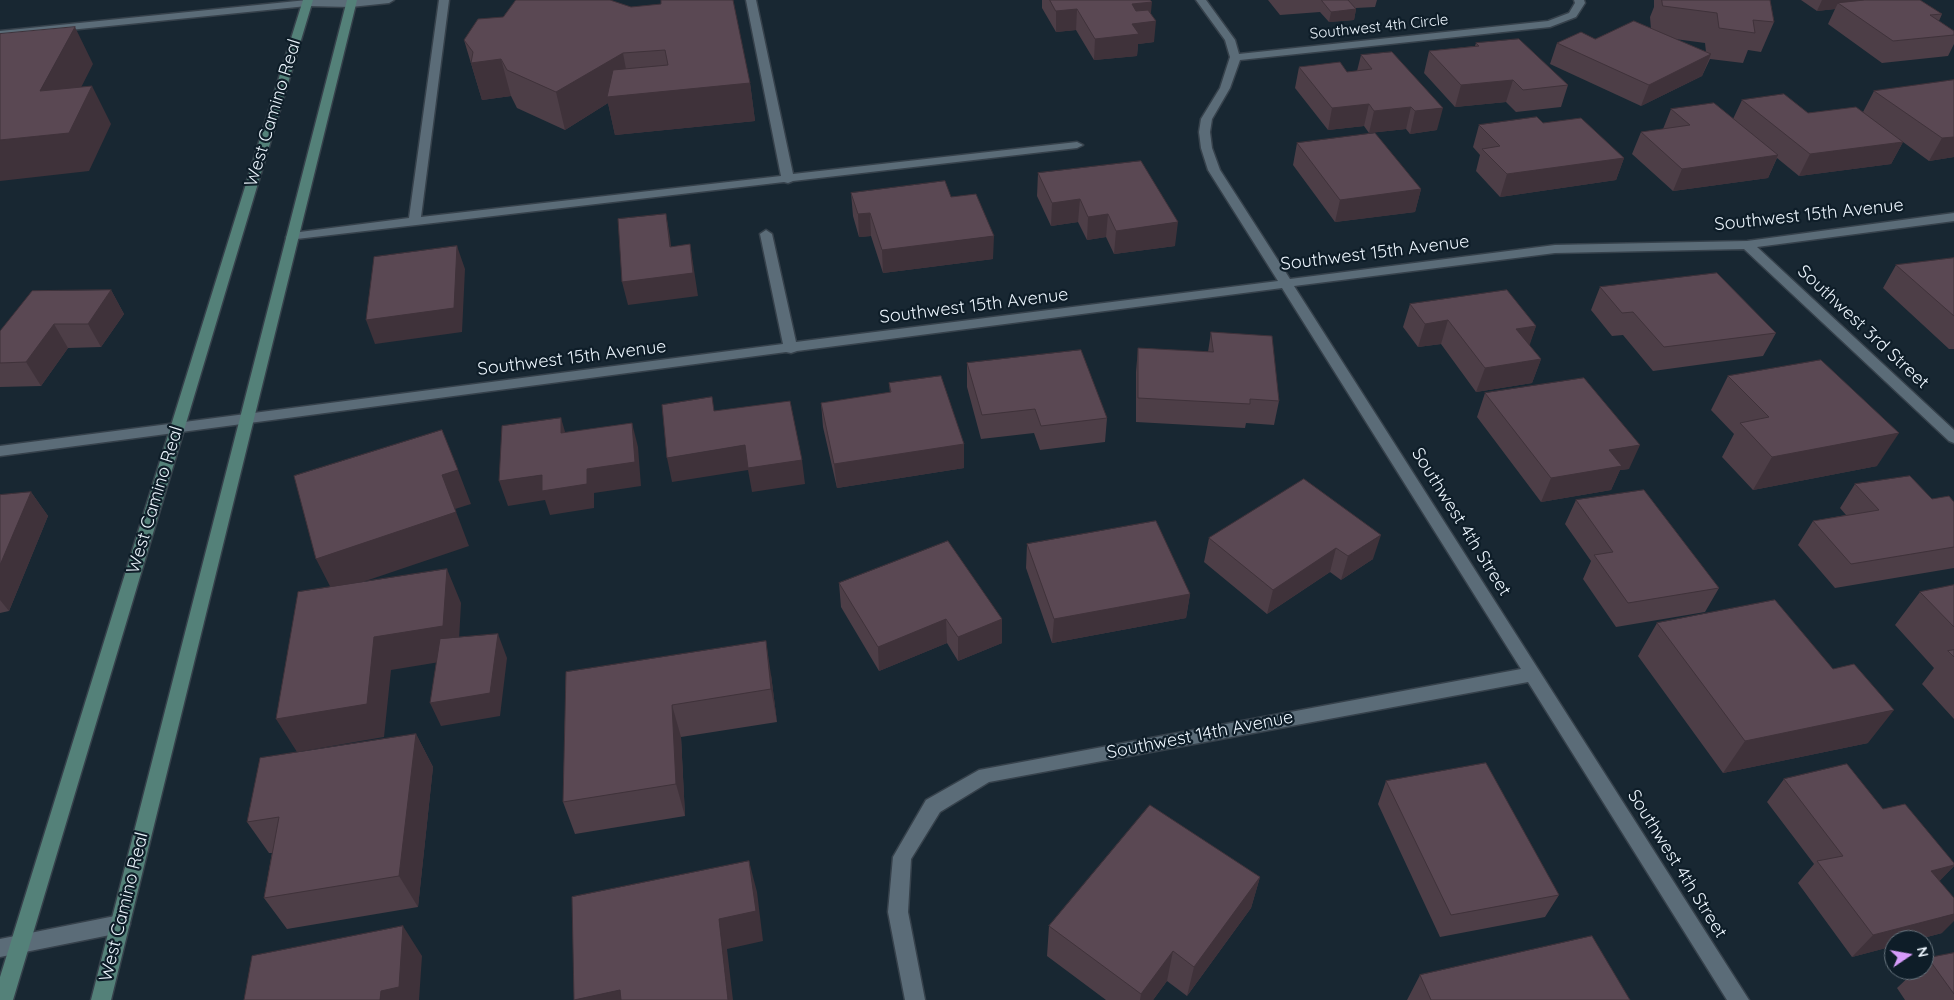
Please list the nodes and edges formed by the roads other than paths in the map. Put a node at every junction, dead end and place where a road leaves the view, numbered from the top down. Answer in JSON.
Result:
{"nodes":[{"id":1,"x":389,"y":0,"type":"edge"},
{"id":2,"x":444,"y":0,"type":"edge"},
{"id":3,"x":751,"y":0,"type":"edge"},
{"id":4,"x":1201,"y":0,"type":"edge"},
{"id":5,"x":1579,"y":0,"type":"edge"},
{"id":6,"x":311,"y":1,"type":"edge"},
{"id":7,"x":351,"y":2,"type":"edge"},
{"id":8,"x":0,"y":34,"type":"edge"},
{"id":9,"x":1235,"y":57,"type":"junction"},
{"id":10,"x":1077,"y":145,"type":"dead end"},
{"id":11,"x":788,"y":180,"type":"junction"},
{"id":12,"x":1954,"y":217,"type":"edge"},
{"id":13,"x":415,"y":221,"type":"junction"},
{"id":14,"x":766,"y":234,"type":"dead end"},
{"id":15,"x":292,"y":236,"type":"junction"},
{"id":16,"x":1747,"y":244,"type":"junction"},
{"id":17,"x":1286,"y":284,"type":"junction"},
{"id":18,"x":791,"y":349,"type":"junction"},
{"id":19,"x":247,"y":417,"type":"junction"},
{"id":20,"x":177,"y":427,"type":"junction"},
{"id":21,"x":1954,"y":438,"type":"edge"},
{"id":22,"x":0,"y":451,"type":"edge"},
{"id":23,"x":1533,"y":674,"type":"junction"},
{"id":24,"x":120,"y":924,"type":"junction"},
{"id":25,"x":20,"y":944,"type":"junction"},
{"id":26,"x":0,"y":948,"type":"edge"},
{"id":27,"x":3,"y":1000,"type":"edge"},
{"id":28,"x":101,"y":1000,"type":"edge"},
{"id":29,"x":915,"y":1000,"type":"edge"},
{"id":30,"x":1739,"y":1000,"type":"edge"}],
"edges":[{"from":1,"to":7,"type":"street"},
{"from":2,"to":13,"type":"street"},
{"from":3,"to":11,"type":"street"},
{"from":4,"to":9,"type":"street"},
{"from":5,"to":9,"type":"street","name":"Southwest 4th Circle"},
{"from":6,"to":7,"type":"street"},
{"from":6,"to":8,"type":"street"},
{"from":6,"to":20,"type":"street","name":"West Camino Real"},
{"from":7,"to":15,"type":"street","name":"West Camino Real"},
{"from":9,"to":17,"type":"street","name":"Southwest 4th Street"},
{"from":10,"to":11,"type":"street"},
{"from":11,"to":13,"type":"street"},
{"from":12,"to":16,"type":"street","name":"Southwest 15th Avenue"},
{"from":13,"to":15,"type":"street"},
{"from":14,"to":18,"type":"street"},
{"from":15,"to":19,"type":"street","name":"West Camino Real"},
{"from":16,"to":17,"type":"street","name":"Southwest 15th Avenue"},
{"from":16,"to":21,"type":"street","name":"Southwest 3rd Street"},
{"from":17,"to":18,"type":"street","name":"Southwest 15th Avenue"},
{"from":17,"to":23,"type":"street","name":"Southwest 4th Street"},
{"from":18,"to":19,"type":"street","name":"Southwest 15th Avenue"},
{"from":19,"to":20,"type":"street","name":"Southwest 15th Avenue"},
{"from":19,"to":24,"type":"street","name":"West Camino Real"},
{"from":20,"to":22,"type":"street","name":"Southwest 15th Avenue"},
{"from":20,"to":25,"type":"street","name":"West Camino Real"},
{"from":23,"to":29,"type":"street","name":"Southwest 14th Avenue"},
{"from":23,"to":30,"type":"street","name":"Southwest 4th Street"},
{"from":24,"to":25,"type":"street"},
{"from":24,"to":28,"type":"street","name":"West Camino Real"},
{"from":25,"to":26,"type":"street"},
{"from":25,"to":27,"type":"street","name":"West Camino Real"}]}
